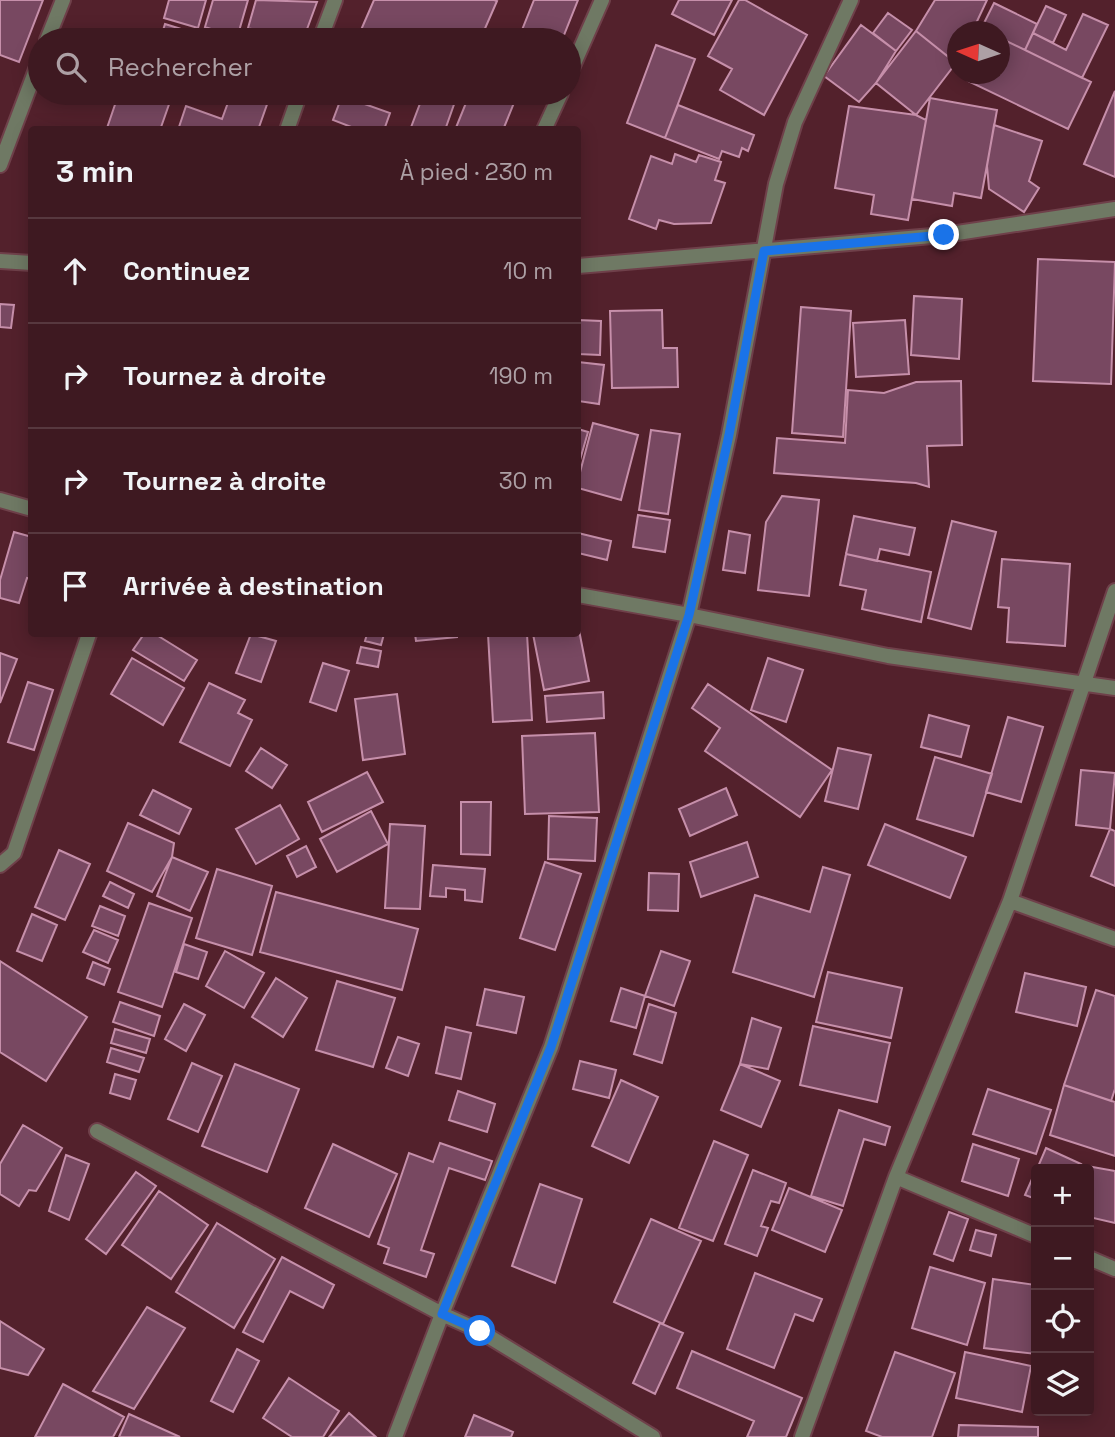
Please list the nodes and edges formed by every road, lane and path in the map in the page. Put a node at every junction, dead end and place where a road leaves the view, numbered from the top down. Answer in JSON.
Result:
{"nodes":[{"id":1,"x":63,"y":0,"type":"edge"},
{"id":2,"x":334,"y":0,"type":"edge"},
{"id":3,"x":602,"y":0,"type":"edge"},
{"id":4,"x":851,"y":0,"type":"edge"},
{"id":5,"x":52,"y":28,"type":"edge"},
{"id":6,"x":324,"y":28,"type":"edge"},
{"id":7,"x":581,"y":48,"type":"edge"},
{"id":8,"x":28,"y":90,"type":"edge"},
{"id":9,"x":295,"y":105,"type":"edge"},
{"id":10,"x":555,"y":105,"type":"edge"},
{"id":11,"x":288,"y":126,"type":"edge"},
{"id":12,"x":546,"y":126,"type":"edge"},
{"id":13,"x":0,"y":164,"type":"edge"},
{"id":14,"x":1115,"y":209,"type":"edge"},
{"id":15,"x":764,"y":251,"type":"junction"},
{"id":16,"x":0,"y":261,"type":"edge"},
{"id":17,"x":28,"y":263,"type":"edge"},
{"id":18,"x":581,"y":266,"type":"edge"},
{"id":19,"x":0,"y":500,"type":"edge"},
{"id":20,"x":28,"y":508,"type":"edge"},
{"id":21,"x":1115,"y":592,"type":"edge"},
{"id":22,"x":581,"y":597,"type":"edge"},
{"id":23,"x":689,"y":615,"type":"junction"},
{"id":24,"x":88,"y":637,"type":"edge"},
{"id":25,"x":1083,"y":684,"type":"junction"},
{"id":26,"x":1115,"y":688,"type":"edge"},
{"id":27,"x":0,"y":865,"type":"edge"},
{"id":28,"x":1010,"y":901,"type":"junction"},
{"id":29,"x":1115,"y":939,"type":"edge"},
{"id":30,"x":97,"y":1131,"type":"dead end"},
{"id":31,"x":896,"y":1177,"type":"junction"},
{"id":32,"x":1031,"y":1234,"type":"edge"},
{"id":33,"x":1094,"y":1260,"type":"edge"},
{"id":34,"x":1115,"y":1269,"type":"edge"},
{"id":35,"x":442,"y":1314,"type":"junction"},
{"id":36,"x":807,"y":1435,"type":"edge"},
{"id":37,"x":395,"y":1437,"type":"edge"},
{"id":38,"x":653,"y":1437,"type":"edge"}],
"edges":[{"from":1,"to":5,"type":"street"},
{"from":2,"to":6,"type":"street"},
{"from":3,"to":7,"type":"street"},
{"from":4,"to":15,"type":"street"},
{"from":8,"to":13,"type":"street"},
{"from":9,"to":11,"type":"street"},
{"from":10,"to":12,"type":"street"},
{"from":14,"to":15,"type":"street"},
{"from":15,"to":18,"type":"street"},
{"from":15,"to":23,"type":"street"},
{"from":16,"to":17,"type":"street"},
{"from":19,"to":20,"type":"street"},
{"from":21,"to":25,"type":"street"},
{"from":22,"to":23,"type":"street"},
{"from":23,"to":25,"type":"street"},
{"from":23,"to":35,"type":"street"},
{"from":24,"to":27,"type":"street"},
{"from":25,"to":26,"type":"street"},
{"from":25,"to":28,"type":"street"},
{"from":28,"to":29,"type":"street"},
{"from":28,"to":31,"type":"street"},
{"from":30,"to":35,"type":"street"},
{"from":31,"to":32,"type":"street"},
{"from":31,"to":36,"type":"street"},
{"from":33,"to":34,"type":"street"},
{"from":35,"to":37,"type":"street"},
{"from":35,"to":38,"type":"street"}]}
